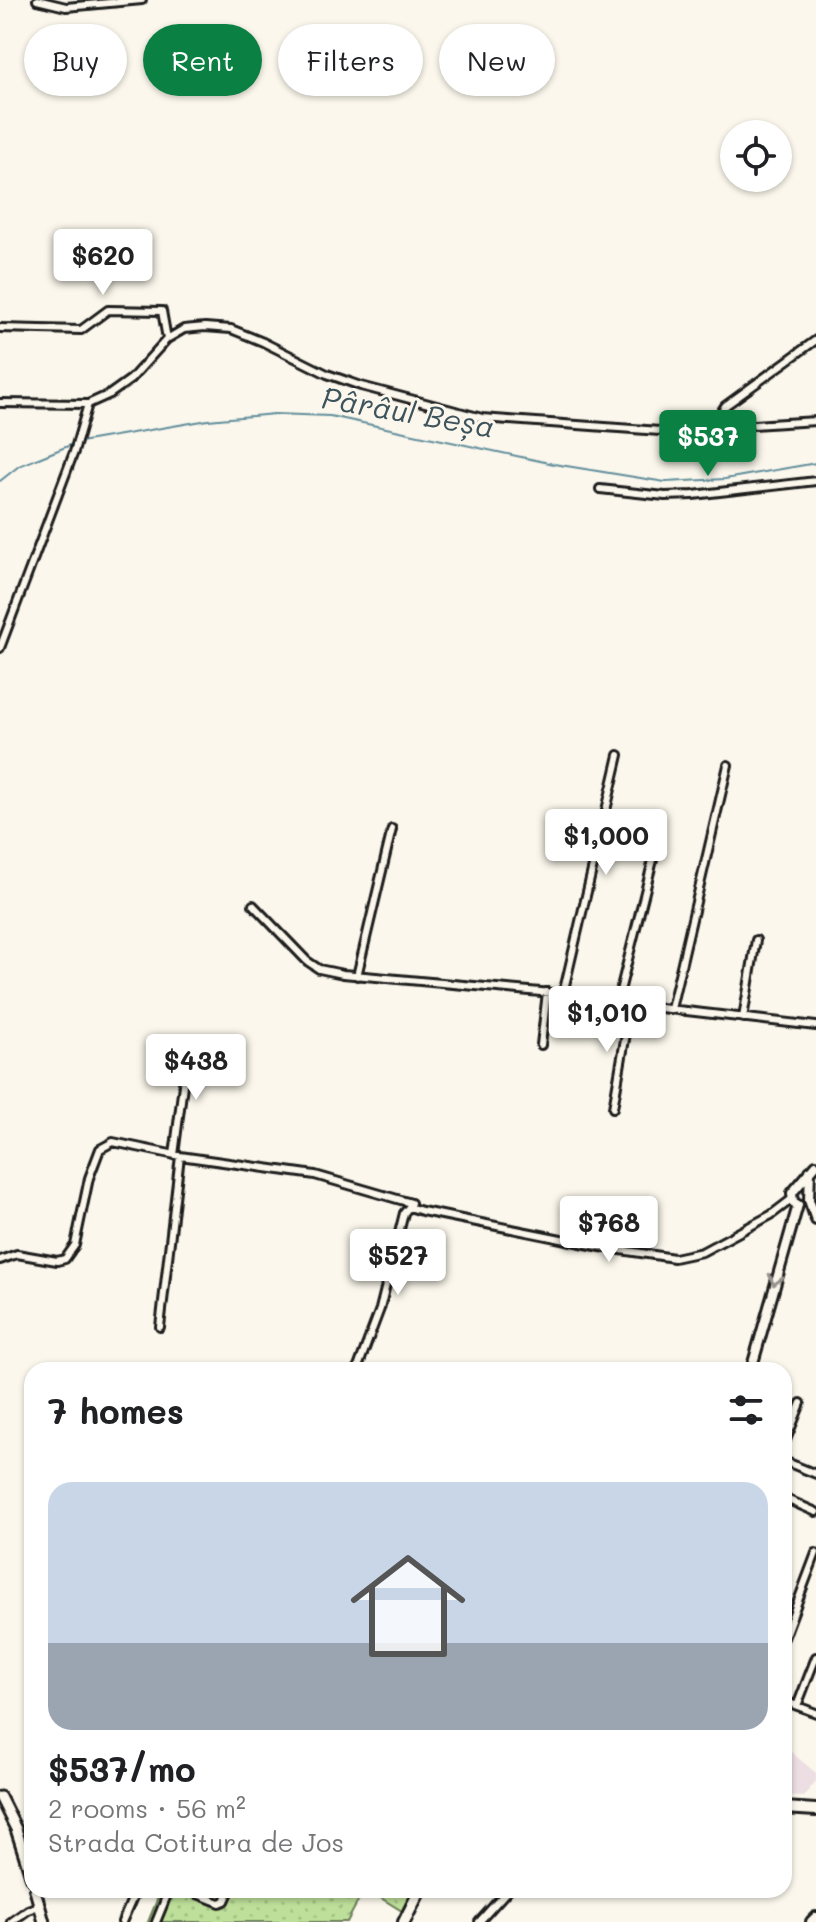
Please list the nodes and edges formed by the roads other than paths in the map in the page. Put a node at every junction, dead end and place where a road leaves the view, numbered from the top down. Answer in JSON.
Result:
{"nodes":[{"id":1,"x":37,"y":0,"type":"edge"},
{"id":2,"x":142,"y":0,"type":"edge"},
{"id":3,"x":0,"y":328,"type":"edge"},
{"id":4,"x":167,"y":339,"type":"junction"},
{"id":5,"x":816,"y":340,"type":"edge"},
{"id":6,"x":0,"y":403,"type":"edge"},
{"id":7,"x":88,"y":404,"type":"junction"},
{"id":8,"x":816,"y":421,"type":"edge"},
{"id":9,"x":712,"y":427,"type":"junction"},
{"id":10,"x":816,"y":481,"type":"edge"},
{"id":11,"x":600,"y":489,"type":"dead end"},
{"id":12,"x":0,"y":648,"type":"edge"},
{"id":13,"x":619,"y":755,"type":"dead end"},
{"id":14,"x":728,"y":765,"type":"dead end"},
{"id":15,"x":392,"y":829,"type":"dead end"},
{"id":16,"x":655,"y":852,"type":"dead end"},
{"id":17,"x":253,"y":905,"type":"dead end"},
{"id":18,"x":756,"y":940,"type":"dead end"},
{"id":19,"x":357,"y":976,"type":"junction"},
{"id":20,"x":547,"y":992,"type":"junction"},
{"id":21,"x":563,"y":994,"type":"junction"},
{"id":22,"x":617,"y":1003,"type":"junction"},
{"id":23,"x":631,"y":1005,"type":"junction"},
{"id":24,"x":671,"y":1009,"type":"junction"},
{"id":25,"x":743,"y":1018,"type":"junction"},
{"id":26,"x":816,"y":1026,"type":"edge"},
{"id":27,"x":541,"y":1045,"type":"dead end"},
{"id":28,"x":188,"y":1046,"type":"dead end"},
{"id":29,"x":613,"y":1108,"type":"dead end"},
{"id":30,"x":177,"y":1156,"type":"junction"},
{"id":31,"x":813,"y":1168,"type":"edge"},
{"id":32,"x":799,"y":1187,"type":"junction"},
{"id":33,"x":802,"y":1200,"type":"junction"},
{"id":34,"x":409,"y":1207,"type":"junction"},
{"id":35,"x":815,"y":1218,"type":"edge"},
{"id":36,"x":0,"y":1260,"type":"edge"},
{"id":37,"x":160,"y":1327,"type":"dead end"},
{"id":38,"x":360,"y":1362,"type":"edge"},
{"id":39,"x":753,"y":1362,"type":"edge"},
{"id":40,"x":801,"y":1403,"type":"dead end"},
{"id":41,"x":792,"y":1425,"type":"edge"},
{"id":42,"x":792,"y":1464,"type":"edge"},
{"id":43,"x":816,"y":1474,"type":"edge"},
{"id":44,"x":792,"y":1502,"type":"edge"},
{"id":45,"x":816,"y":1512,"type":"edge"},
{"id":46,"x":816,"y":1553,"type":"edge"},
{"id":47,"x":792,"y":1617,"type":"edge"},
{"id":48,"x":816,"y":1657,"type":"edge"},
{"id":49,"x":792,"y":1704,"type":"edge"},
{"id":50,"x":797,"y":1706,"type":"junction"},
{"id":51,"x":816,"y":1713,"type":"edge"},
{"id":52,"x":0,"y":1797,"type":"edge"},
{"id":53,"x":792,"y":1808,"type":"edge"},
{"id":54,"x":816,"y":1810,"type":"edge"},
{"id":55,"x":24,"y":1837,"type":"edge"},
{"id":56,"x":37,"y":1898,"type":"edge"},
{"id":57,"x":132,"y":1898,"type":"edge"},
{"id":58,"x":166,"y":1898,"type":"edge"},
{"id":59,"x":207,"y":1898,"type":"edge"},
{"id":60,"x":226,"y":1898,"type":"edge"},
{"id":61,"x":416,"y":1898,"type":"edge"},
{"id":62,"x":501,"y":1898,"type":"edge"},
{"id":63,"x":39,"y":1906,"type":"junction"},
{"id":64,"x":481,"y":1920,"type":"edge"},
{"id":65,"x":11,"y":1922,"type":"edge"},
{"id":66,"x":44,"y":1922,"type":"edge"},
{"id":67,"x":122,"y":1922,"type":"edge"},
{"id":68,"x":156,"y":1922,"type":"edge"},
{"id":69,"x":404,"y":1922,"type":"edge"}],
"edges":[{"from":1,"to":2,"type":"street"},
{"from":3,"to":4,"type":"street"},
{"from":4,"to":7,"type":"street"},
{"from":4,"to":9,"type":"street"},
{"from":5,"to":9,"type":"street"},
{"from":6,"to":7,"type":"street"},
{"from":7,"to":12,"type":"street"},
{"from":8,"to":9,"type":"street"},
{"from":10,"to":11,"type":"street"},
{"from":13,"to":21,"type":"street"},
{"from":14,"to":24,"type":"street"},
{"from":15,"to":19,"type":"street"},
{"from":16,"to":22,"type":"street"},
{"from":17,"to":19,"type":"street"},
{"from":18,"to":25,"type":"street"},
{"from":19,"to":20,"type":"street"},
{"from":20,"to":21,"type":"street"},
{"from":20,"to":27,"type":"street"},
{"from":21,"to":22,"type":"street"},
{"from":22,"to":23,"type":"street"},
{"from":23,"to":24,"type":"street"},
{"from":23,"to":29,"type":"street"},
{"from":24,"to":25,"type":"street"},
{"from":25,"to":26,"type":"street"},
{"from":28,"to":30,"type":"street"},
{"from":30,"to":34,"type":"street"},
{"from":30,"to":36,"type":"street"},
{"from":30,"to":37,"type":"street"},
{"from":31,"to":32,"type":"street"},
{"from":31,"to":33,"type":"street"},
{"from":32,"to":33,"type":"street"},
{"from":32,"to":33,"type":"street"},
{"from":33,"to":34,"type":"street"},
{"from":33,"to":35,"type":"street"},
{"from":33,"to":39,"type":"street","one_way":true},
{"from":34,"to":38,"type":"street"},
{"from":40,"to":41,"type":"street"},
{"from":42,"to":43,"type":"street"},
{"from":44,"to":45,"type":"street"},
{"from":46,"to":47,"type":"street"},
{"from":48,"to":50,"type":"street"},
{"from":49,"to":50,"type":"street"},
{"from":50,"to":51,"type":"street"},
{"from":52,"to":55,"type":"main road"},
{"from":53,"to":54,"type":"main road"},
{"from":56,"to":63,"type":"main road"},
{"from":57,"to":67,"type":"street"},
{"from":58,"to":68,"type":"street"},
{"from":59,"to":60,"type":"street"},
{"from":61,"to":69,"type":"main road"},
{"from":62,"to":64,"type":"street"},
{"from":63,"to":65,"type":"street"},
{"from":63,"to":66,"type":"main road"}]}
